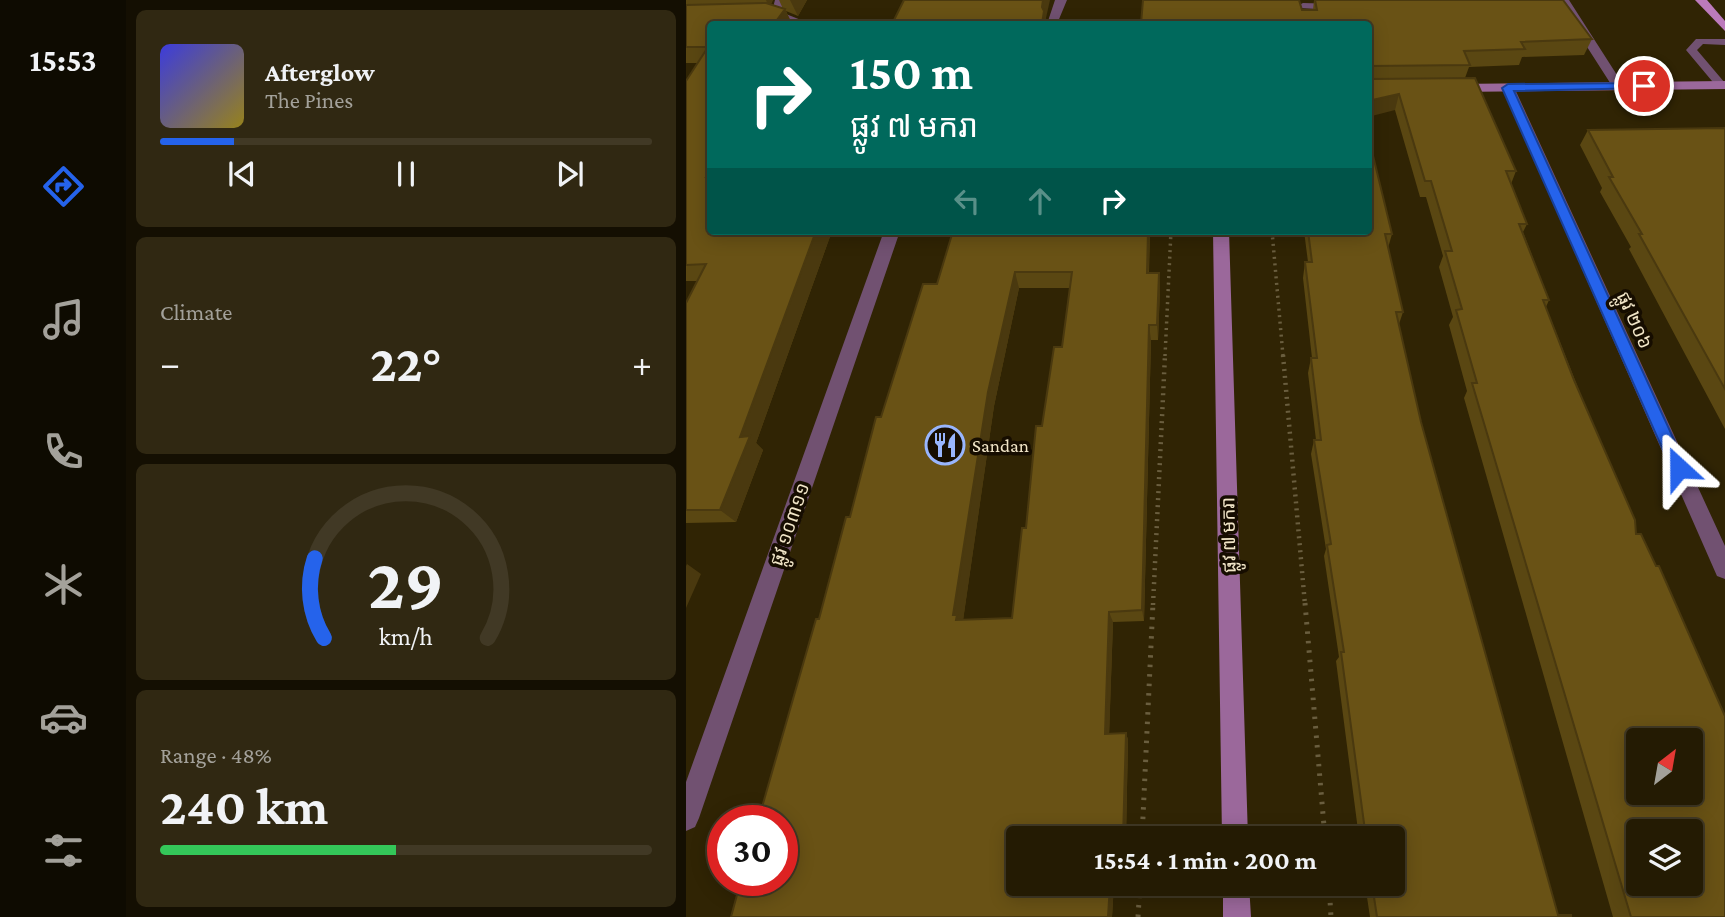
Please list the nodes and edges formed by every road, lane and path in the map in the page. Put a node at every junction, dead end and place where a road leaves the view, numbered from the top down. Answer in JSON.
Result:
{"nodes":[{"id":1,"x":780,"y":0,"type":"edge"},
{"id":2,"x":1061,"y":0,"type":"edge"},
{"id":3,"x":1563,"y":0,"type":"edge"},
{"id":4,"x":1701,"y":0,"type":"edge"},
{"id":5,"x":1303,"y":7,"type":"edge"},
{"id":6,"x":1355,"y":7,"type":"edge"},
{"id":7,"x":796,"y":21,"type":"edge"},
{"id":8,"x":1053,"y":21,"type":"edge"},
{"id":9,"x":1725,"y":28,"type":"edge"},
{"id":10,"x":1725,"y":41,"type":"edge"},
{"id":11,"x":1723,"y":85,"type":"edge"},
{"id":12,"x":1618,"y":86,"type":"junction"},
{"id":13,"x":1438,"y":88,"type":"edge"},
{"id":14,"x":1508,"y":88,"type":"junction"},
{"id":15,"x":890,"y":235,"type":"edge"},
{"id":16,"x":1171,"y":235,"type":"edge"},
{"id":17,"x":1222,"y":235,"type":"edge"},
{"id":18,"x":1272,"y":235,"type":"edge"},
{"id":19,"x":1725,"y":569,"type":"edge"},
{"id":20,"x":686,"y":818,"type":"edge"},
{"id":21,"x":1143,"y":826,"type":"edge"},
{"id":22,"x":1235,"y":826,"type":"edge"},
{"id":23,"x":1324,"y":826,"type":"edge"},
{"id":24,"x":1139,"y":896,"type":"edge"},
{"id":25,"x":1236,"y":896,"type":"edge"},
{"id":26,"x":1330,"y":896,"type":"edge"},
{"id":27,"x":1138,"y":917,"type":"edge"},
{"id":28,"x":1237,"y":917,"type":"edge"},
{"id":29,"x":1331,"y":917,"type":"edge"}],
"edges":[{"from":1,"to":7,"type":"lane"},
{"from":2,"to":8,"type":"street"},
{"from":3,"to":12,"type":"street"},
{"from":4,"to":9,"type":"main road"},
{"from":5,"to":6,"type":"street"},
{"from":10,"to":11,"type":"lane"},
{"from":11,"to":12,"type":"main road"},
{"from":12,"to":14,"type":"main road"},
{"from":13,"to":14,"type":"main road"},
{"from":14,"to":19,"type":"street","name":"ផ្លូវ ២០៦"},
{"from":15,"to":20,"type":"street","name":"ផ្លូវ ១០៣១១"},
{"from":16,"to":21,"type":"path"},
{"from":17,"to":22,"type":"main road","name":"ផ្លូវ ៧ មករា"},
{"from":18,"to":23,"type":"path"},
{"from":24,"to":27,"type":"path"},
{"from":25,"to":28,"type":"main road"},
{"from":26,"to":29,"type":"path"}]}
